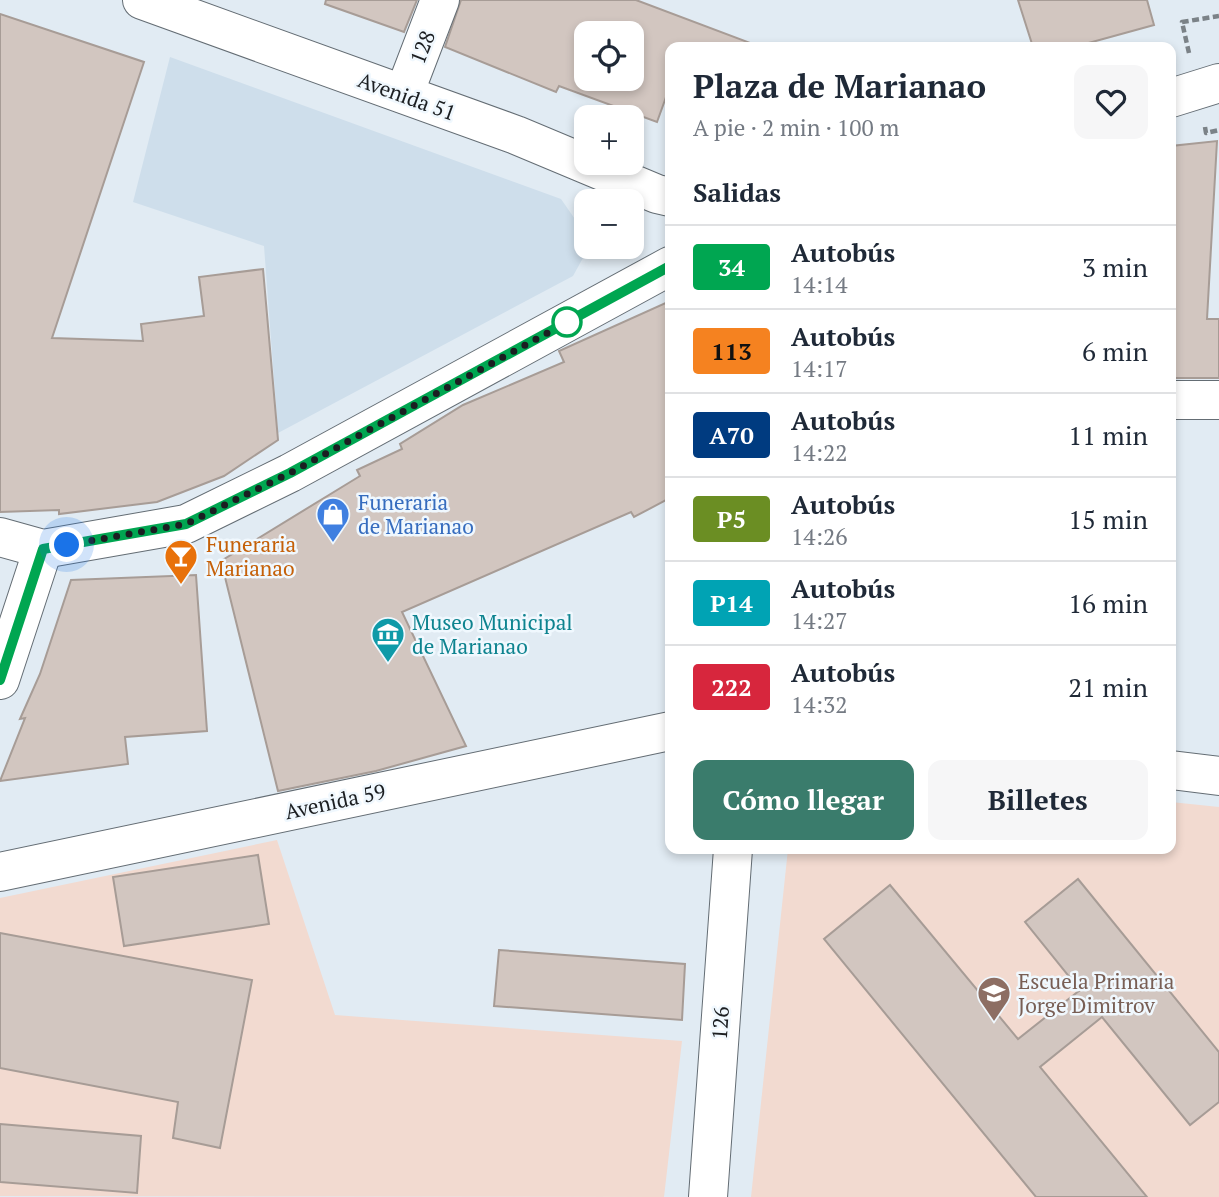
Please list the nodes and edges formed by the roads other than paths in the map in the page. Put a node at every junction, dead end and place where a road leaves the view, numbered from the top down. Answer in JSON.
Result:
{"nodes":[{"id":1,"x":142,"y":0,"type":"edge"},
{"id":2,"x":440,"y":0,"type":"edge"},
{"id":3,"x":1219,"y":83,"type":"edge"},
{"id":4,"x":404,"y":94,"type":"junction"},
{"id":5,"x":1176,"y":96,"type":"edge"},
{"id":6,"x":665,"y":196,"type":"edge"},
{"id":7,"x":665,"y":269,"type":"edge"},
{"id":8,"x":1176,"y":400,"type":"edge"},
{"id":9,"x":1219,"y":400,"type":"edge"},
{"id":10,"x":0,"y":537,"type":"edge"},
{"id":11,"x":43,"y":549,"type":"junction"},
{"id":12,"x":0,"y":680,"type":"edge"},
{"id":13,"x":665,"y":731,"type":"edge"},
{"id":14,"x":1176,"y":771,"type":"edge"},
{"id":15,"x":1219,"y":776,"type":"edge"},
{"id":16,"x":733,"y":854,"type":"edge"},
{"id":17,"x":0,"y":872,"type":"edge"},
{"id":18,"x":708,"y":1197,"type":"edge"}],
"edges":[{"from":1,"to":4,"type":"street","name":"Avenida 51"},
{"from":2,"to":4,"type":"street","name":"128"},
{"from":3,"to":5,"type":"street"},
{"from":4,"to":6,"type":"street","name":"Avenida 51"},
{"from":7,"to":11,"type":"street"},
{"from":8,"to":9,"type":"street"},
{"from":10,"to":11,"type":"street"},
{"from":11,"to":12,"type":"street"},
{"from":13,"to":17,"type":"street","name":"Avenida 59"},
{"from":14,"to":15,"type":"street"},
{"from":16,"to":18,"type":"street","name":"126"}]}
